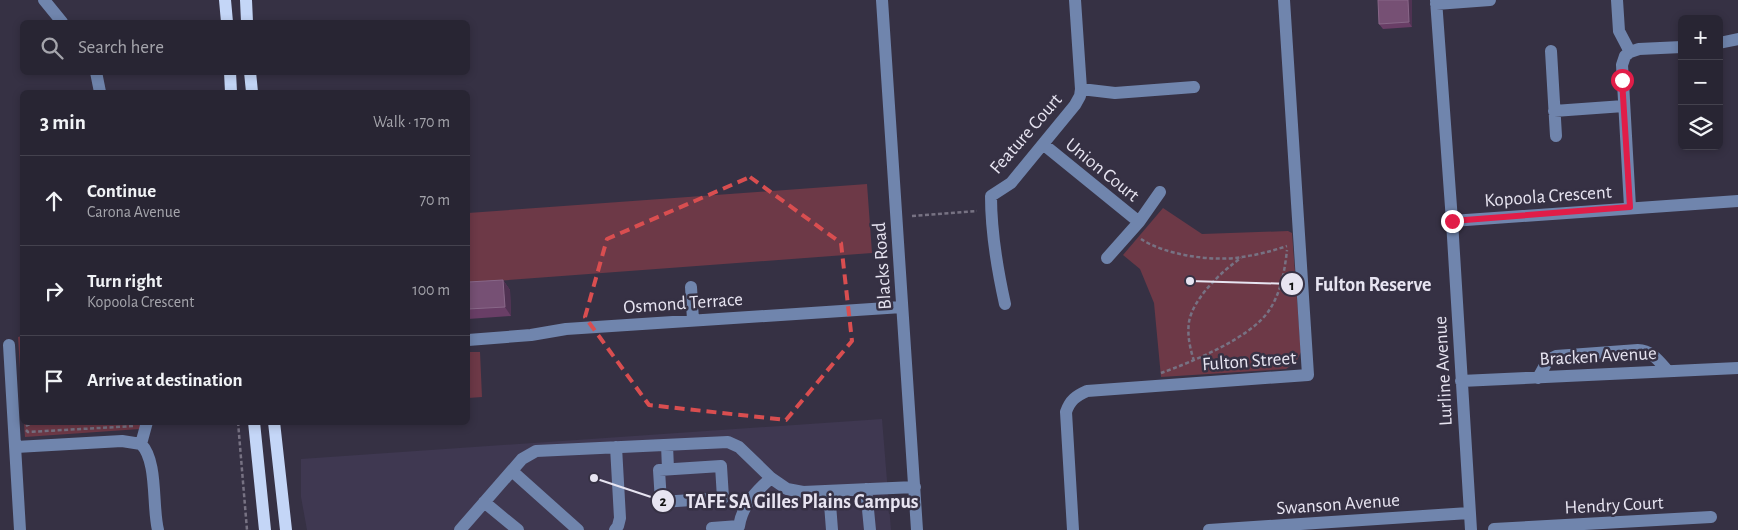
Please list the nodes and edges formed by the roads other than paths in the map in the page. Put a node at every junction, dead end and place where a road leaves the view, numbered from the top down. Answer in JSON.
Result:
{"nodes":[{"id":1,"x":44,"y":0,"type":"edge"},
{"id":2,"x":225,"y":0,"type":"edge"},
{"id":3,"x":246,"y":0,"type":"edge"},
{"id":4,"x":882,"y":0,"type":"edge"},
{"id":5,"x":1075,"y":0,"type":"edge"},
{"id":6,"x":1284,"y":0,"type":"edge"},
{"id":7,"x":1490,"y":0,"type":"edge"},
{"id":8,"x":1617,"y":0,"type":"edge"},
{"id":9,"x":1436,"y":2,"type":"edge"},
{"id":10,"x":60,"y":20,"type":"edge"},
{"id":11,"x":227,"y":20,"type":"edge"},
{"id":12,"x":247,"y":20,"type":"edge"},
{"id":13,"x":1738,"y":40,"type":"edge"},
{"id":14,"x":1723,"y":42,"type":"edge"},
{"id":15,"x":1678,"y":47,"type":"edge"},
{"id":16,"x":1551,"y":51,"type":"dead end"},
{"id":17,"x":1630,"y":52,"type":"junction"},
{"id":18,"x":97,"y":75,"type":"edge"},
{"id":19,"x":230,"y":75,"type":"edge"},
{"id":20,"x":250,"y":75,"type":"edge"},
{"id":21,"x":1194,"y":87,"type":"dead end"},
{"id":22,"x":1081,"y":89,"type":"junction"},
{"id":23,"x":100,"y":90,"type":"edge"},
{"id":24,"x":231,"y":90,"type":"edge"},
{"id":25,"x":252,"y":90,"type":"edge"},
{"id":26,"x":1624,"y":106,"type":"junction"},
{"id":27,"x":1554,"y":111,"type":"junction"},
{"id":28,"x":1556,"y":136,"type":"dead end"},
{"id":29,"x":1043,"y":144,"type":"junction"},
{"id":30,"x":1160,"y":192,"type":"dead end"},
{"id":31,"x":1738,"y":201,"type":"edge"},
{"id":32,"x":1630,"y":207,"type":"junction"},
{"id":33,"x":1452,"y":221,"type":"junction"},
{"id":34,"x":1139,"y":222,"type":"junction"},
{"id":35,"x":1107,"y":258,"type":"dead end"},
{"id":36,"x":691,"y":287,"type":"dead end"},
{"id":37,"x":1005,"y":304,"type":"dead end"},
{"id":38,"x":902,"y":307,"type":"junction"},
{"id":39,"x":693,"y":320,"type":"junction"},
{"id":40,"x":470,"y":340,"type":"edge"},
{"id":41,"x":9,"y":345,"type":"dead end"},
{"id":42,"x":1738,"y":368,"type":"edge"},
{"id":43,"x":1667,"y":370,"type":"junction"},
{"id":44,"x":1538,"y":378,"type":"junction"},
{"id":45,"x":1461,"y":381,"type":"junction"},
{"id":46,"x":6,"y":405,"type":"edge"},
{"id":47,"x":144,"y":425,"type":"edge"},
{"id":48,"x":254,"y":425,"type":"edge"},
{"id":49,"x":274,"y":425,"type":"edge"},
{"id":50,"x":142,"y":444,"type":"junction"},
{"id":51,"x":667,"y":445,"type":"junction"},
{"id":52,"x":16,"y":447,"type":"junction"},
{"id":53,"x":616,"y":447,"type":"junction"},
{"id":54,"x":668,"y":469,"type":"junction"},
{"id":55,"x":512,"y":471,"type":"junction"},
{"id":56,"x":771,"y":478,"type":"junction"},
{"id":57,"x":915,"y":486,"type":"junction"},
{"id":58,"x":866,"y":489,"type":"junction"},
{"id":59,"x":829,"y":491,"type":"junction"},
{"id":60,"x":484,"y":502,"type":"junction"},
{"id":61,"x":1469,"y":513,"type":"junction"},
{"id":62,"x":1711,"y":517,"type":"dead end"},
{"id":63,"x":1632,"y":526,"type":"edge"},
{"id":64,"x":712,"y":528,"type":"dead end"},
{"id":65,"x":1246,"y":529,"type":"edge"},
{"id":66,"x":1494,"y":529,"type":"edge"},
{"id":67,"x":1519,"y":529,"type":"edge"},
{"id":68,"x":20,"y":530,"type":"edge"},
{"id":69,"x":158,"y":530,"type":"edge"},
{"id":70,"x":265,"y":530,"type":"edge"},
{"id":71,"x":286,"y":530,"type":"edge"},
{"id":72,"x":460,"y":530,"type":"edge"},
{"id":73,"x":518,"y":530,"type":"edge"},
{"id":74,"x":578,"y":530,"type":"edge"},
{"id":75,"x":616,"y":530,"type":"edge"},
{"id":76,"x":832,"y":530,"type":"edge"},
{"id":77,"x":870,"y":530,"type":"edge"},
{"id":78,"x":917,"y":530,"type":"edge"},
{"id":79,"x":1073,"y":530,"type":"edge"},
{"id":80,"x":1209,"y":530,"type":"edge"},
{"id":81,"x":1471,"y":530,"type":"edge"}],
"edges":[{"from":1,"to":10,"type":"street"},
{"from":2,"to":11,"type":"main road"},
{"from":3,"to":12,"type":"main road"},
{"from":4,"to":38,"type":"street","name":"Blacks Road"},
{"from":5,"to":22,"type":"street","name":"Feature Court"},
{"from":6,"to":79,"type":"street","name":"Fulton Street"},
{"from":7,"to":9,"type":"street"},
{"from":8,"to":17,"type":"street"},
{"from":9,"to":33,"type":"street","name":"Lurline Avenue"},
{"from":13,"to":14,"type":"street"},
{"from":15,"to":17,"type":"street"},
{"from":16,"to":27,"type":"street"},
{"from":17,"to":26,"type":"street"},
{"from":18,"to":23,"type":"street"},
{"from":19,"to":24,"type":"main road"},
{"from":20,"to":25,"type":"main road"},
{"from":21,"to":22,"type":"street","name":"Feature Court"},
{"from":22,"to":29,"type":"street","name":"Feature Court"},
{"from":26,"to":27,"type":"street"},
{"from":26,"to":32,"type":"street"},
{"from":27,"to":28,"type":"street"},
{"from":29,"to":34,"type":"street","name":"Union Court"},
{"from":29,"to":37,"type":"street","name":"Feature Court"},
{"from":30,"to":34,"type":"street","name":"Union Court"},
{"from":31,"to":32,"type":"street","name":"Kopoola Crescent"},
{"from":32,"to":33,"type":"street","name":"Kopoola Crescent"},
{"from":33,"to":45,"type":"street","name":"Lurline Avenue"},
{"from":34,"to":35,"type":"street","name":"Union Court"},
{"from":36,"to":39,"type":"street"},
{"from":38,"to":39,"type":"street","name":"Osmond Terrace"},
{"from":38,"to":57,"type":"street","name":"Blacks Road"},
{"from":39,"to":40,"type":"street","name":"Osmond Terrace"},
{"from":41,"to":46,"type":"street"},
{"from":42,"to":43,"type":"street","name":"Bracken Avenue"},
{"from":43,"to":44,"type":"street","name":"Bracken Avenue"},
{"from":43,"to":44,"type":"street"},
{"from":44,"to":45,"type":"street","name":"Bracken Avenue"},
{"from":45,"to":61,"type":"street","name":"Lurline Avenue"},
{"from":46,"to":52,"type":"street"},
{"from":47,"to":50,"type":"street"},
{"from":48,"to":70,"type":"main road"},
{"from":49,"to":71,"type":"main road"},
{"from":50,"to":52,"type":"street"},
{"from":50,"to":69,"type":"street"},
{"from":51,"to":53,"type":"street"},
{"from":51,"to":54,"type":"street"},
{"from":51,"to":56,"type":"street"},
{"from":52,"to":68,"type":"street"},
{"from":53,"to":55,"type":"street"},
{"from":53,"to":75,"type":"street"},
{"from":54,"to":54,"type":"street"},
{"from":55,"to":60,"type":"street"},
{"from":55,"to":74,"type":"street"},
{"from":56,"to":59,"type":"street"},
{"from":56,"to":64,"type":"street"},
{"from":57,"to":58,"type":"street"},
{"from":57,"to":78,"type":"street","name":"Blacks Road"},
{"from":58,"to":59,"type":"street"},
{"from":58,"to":77,"type":"street"},
{"from":59,"to":76,"type":"street"},
{"from":60,"to":72,"type":"street"},
{"from":60,"to":73,"type":"street"},
{"from":61,"to":65,"type":"street","name":"Swanson Avenue"},
{"from":61,"to":81,"type":"street","name":"Lurline Avenue"},
{"from":62,"to":63,"type":"street","name":"Hendry Court"},
{"from":63,"to":67,"type":"street","name":"Hendry Court"},
{"from":65,"to":80,"type":"street","name":"Swanson Avenue"},
{"from":66,"to":67,"type":"street","name":"Hendry Court"}]}
